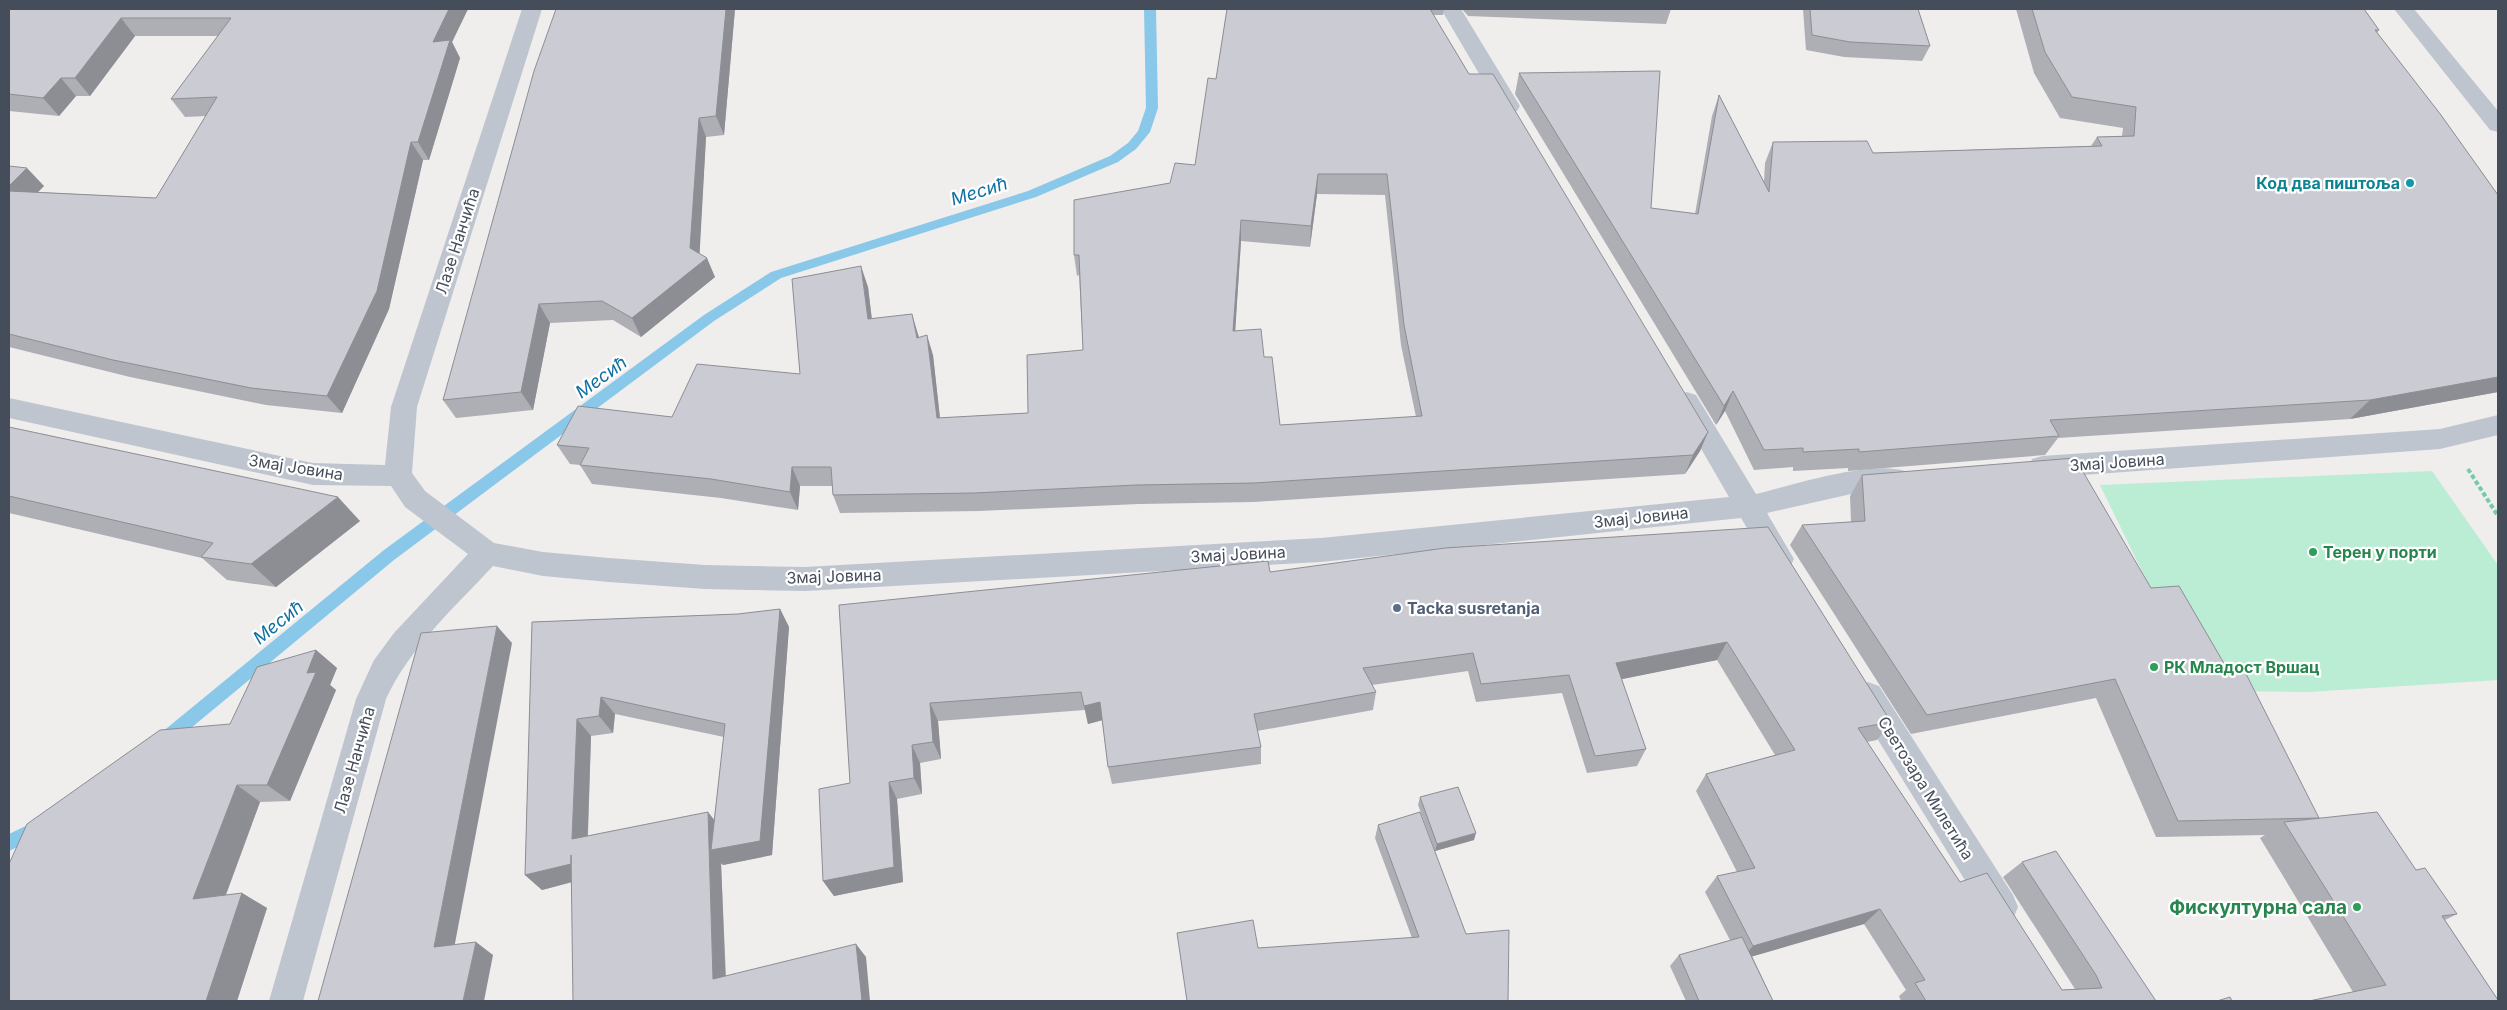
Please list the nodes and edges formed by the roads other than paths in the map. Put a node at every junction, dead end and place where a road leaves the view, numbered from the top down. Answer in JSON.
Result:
{"nodes":[{"id":1,"x":532,"y":9,"type":"edge"},
{"id":2,"x":1451,"y":9,"type":"edge"},
{"id":3,"x":2404,"y":9,"type":"edge"},
{"id":4,"x":2498,"y":125,"type":"edge"},
{"id":5,"x":1522,"y":127,"type":"edge"},
{"id":6,"x":1674,"y":380,"type":"edge"},
{"id":7,"x":9,"y":408,"type":"edge"},
{"id":8,"x":2498,"y":425,"type":"edge"},
{"id":9,"x":2016,"y":469,"type":"edge"},
{"id":10,"x":398,"y":475,"type":"junction"},
{"id":11,"x":1919,"y":477,"type":"edge"},
{"id":12,"x":1750,"y":506,"type":"junction"},
{"id":13,"x":476,"y":545,"type":"junction"},
{"id":14,"x":1798,"y":586,"type":"edge"},
{"id":15,"x":1850,"y":669,"type":"edge"},
{"id":16,"x":2013,"y":926,"type":"edge"},
{"id":17,"x":286,"y":1001,"type":"edge"}],
"edges":[{"from":1,"to":10,"type":"street","name":"Лазе Нанчића"},
{"from":2,"to":5,"type":"street"},
{"from":3,"to":4,"type":"street"},
{"from":6,"to":12,"type":"street"},
{"from":7,"to":10,"type":"street","name":"Змај Јовина"},
{"from":8,"to":9,"type":"street","name":"Змај Јовина"},
{"from":10,"to":13,"type":"street","name":"Змај Јовина"},
{"from":11,"to":12,"type":"street","name":"Змај Јовина"},
{"from":12,"to":13,"type":"street","name":"Змај Јовина"},
{"from":12,"to":14,"type":"street"},
{"from":13,"to":17,"type":"street","name":"Лазе Нанчића"},
{"from":15,"to":16,"type":"street","name":"Светозара Милетића"}]}
